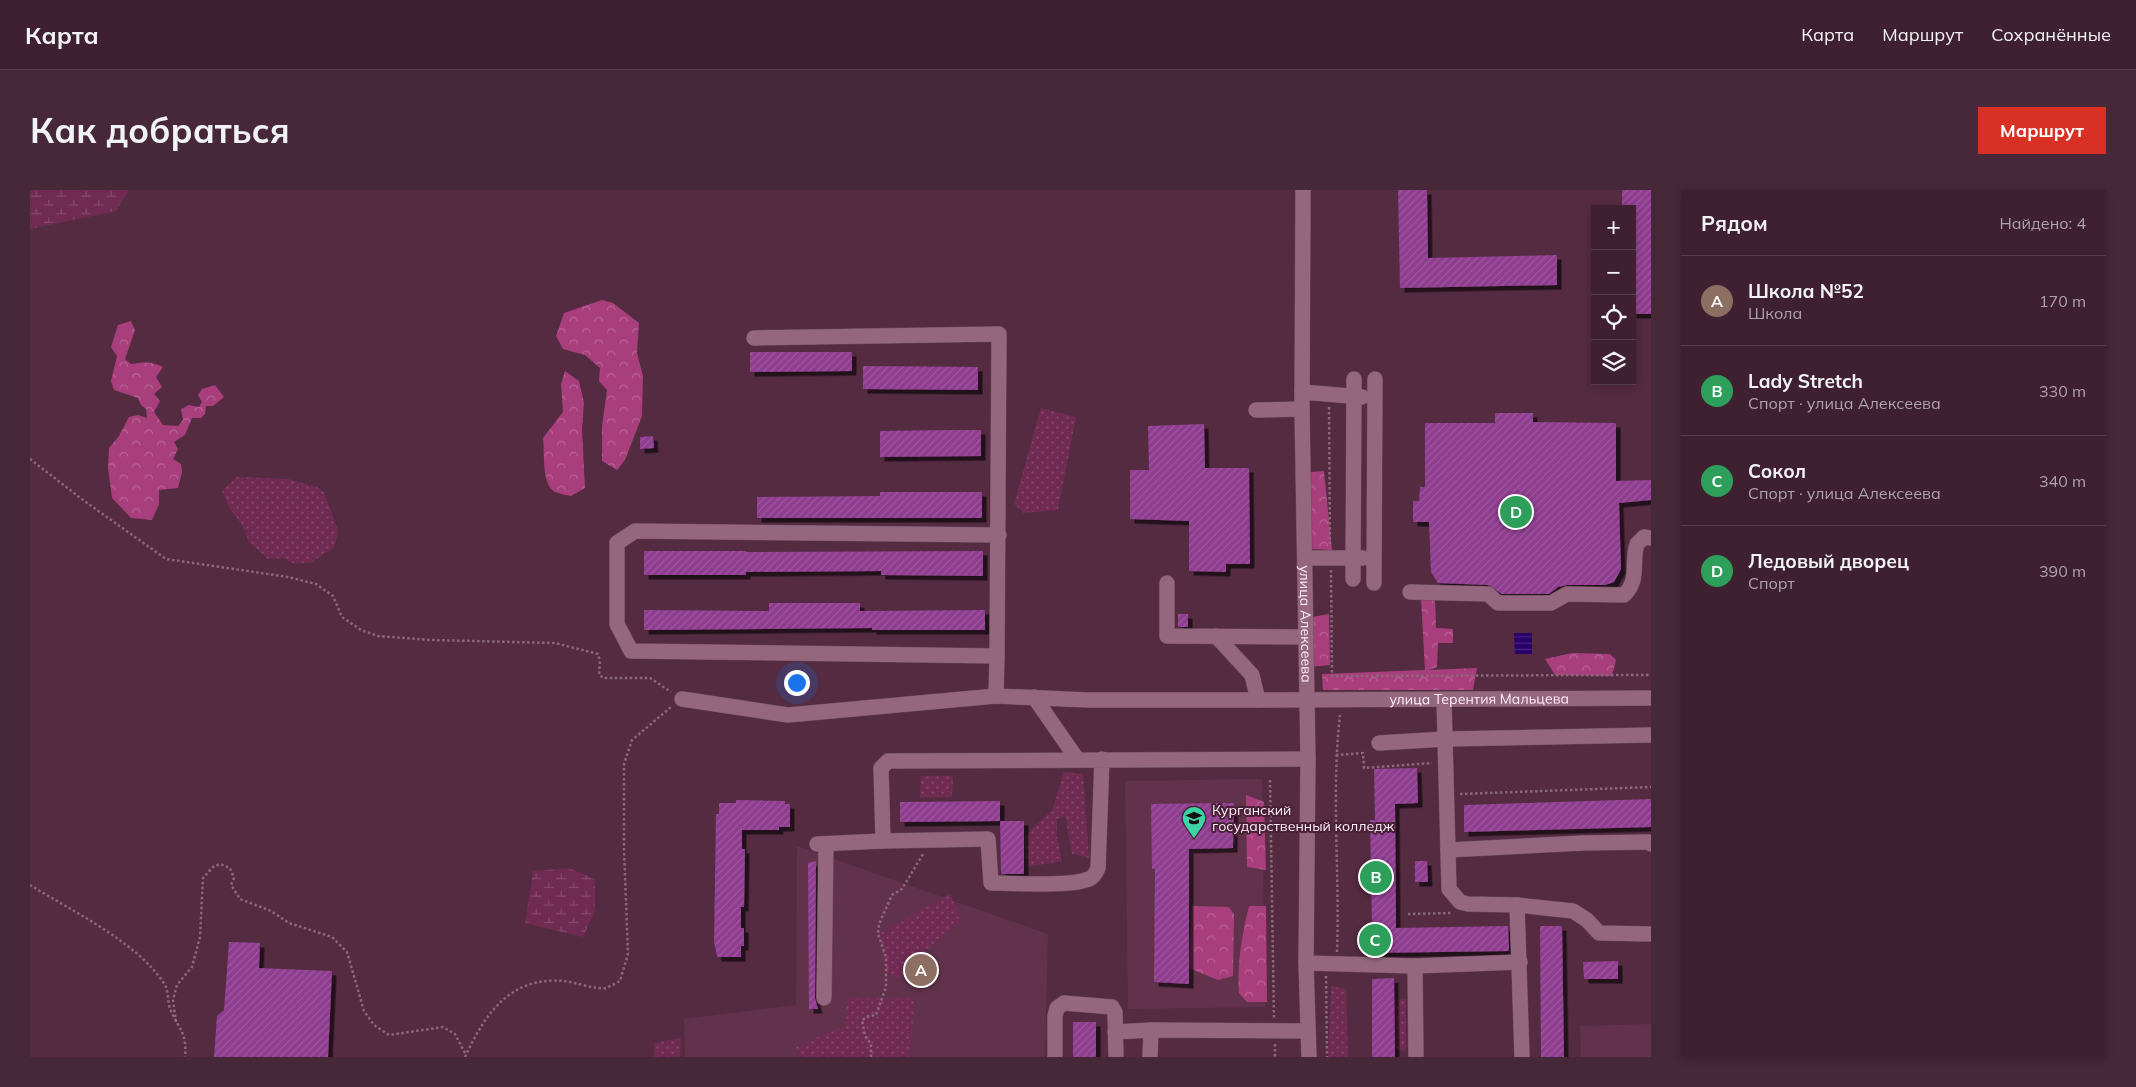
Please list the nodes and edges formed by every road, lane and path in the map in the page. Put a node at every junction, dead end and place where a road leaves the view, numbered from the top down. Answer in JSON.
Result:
{"nodes":[{"id":1,"x":1303,"y":190,"type":"edge"},
{"id":2,"x":754,"y":338,"type":"dead end"},
{"id":3,"x":1354,"y":379,"type":"dead end"},
{"id":4,"x":1375,"y":380,"type":"dead end"},
{"id":5,"x":1302,"y":392,"type":"junction"},
{"id":6,"x":1329,"y":393,"type":"junction"},
{"id":7,"x":1354,"y":397,"type":"junction"},
{"id":8,"x":1375,"y":397,"type":"junction"},
{"id":9,"x":1302,"y":409,"type":"junction"},
{"id":10,"x":1256,"y":410,"type":"dead end"},
{"id":11,"x":30,"y":459,"type":"edge"},
{"id":12,"x":999,"y":535,"type":"junction"},
{"id":13,"x":1651,"y":538,"type":"edge"},
{"id":14,"x":1305,"y":558,"type":"junction"},
{"id":15,"x":1330,"y":558,"type":"junction"},
{"id":16,"x":1353,"y":558,"type":"junction"},
{"id":17,"x":1374,"y":558,"type":"junction"},
{"id":18,"x":1353,"y":579,"type":"dead end"},
{"id":19,"x":1167,"y":583,"type":"dead end"},
{"id":20,"x":1374,"y":583,"type":"dead end"},
{"id":21,"x":1410,"y":592,"type":"dead end"},
{"id":22,"x":1216,"y":636,"type":"junction"},
{"id":23,"x":1306,"y":636,"type":"junction"},
{"id":24,"x":997,"y":656,"type":"junction"},
{"id":25,"x":1651,"y":675,"type":"edge"},
{"id":26,"x":996,"y":696,"type":"junction"},
{"id":27,"x":1034,"y":697,"type":"junction"},
{"id":28,"x":1651,"y":698,"type":"edge"},
{"id":29,"x":682,"y":699,"type":"junction"},
{"id":30,"x":1258,"y":700,"type":"junction"},
{"id":31,"x":1444,"y":700,"type":"junction"},
{"id":32,"x":1307,"y":702,"type":"junction"},
{"id":33,"x":1340,"y":715,"type":"dead end"},
{"id":34,"x":1651,"y":735,"type":"edge"},
{"id":35,"x":1445,"y":739,"type":"junction"},
{"id":36,"x":1379,"y":742,"type":"dead end"},
{"id":37,"x":1336,"y":755,"type":"junction"},
{"id":38,"x":1077,"y":759,"type":"junction"},
{"id":39,"x":1102,"y":759,"type":"junction"},
{"id":40,"x":1308,"y":759,"type":"junction"},
{"id":41,"x":1446,"y":762,"type":"junction"},
{"id":42,"x":1270,"y":780,"type":"dead end"},
{"id":43,"x":1651,"y":787,"type":"edge"},
{"id":44,"x":1454,"y":794,"type":"dead end"},
{"id":45,"x":883,"y":841,"type":"junction"},
{"id":46,"x":1651,"y":844,"type":"edge"},
{"id":47,"x":1448,"y":850,"type":"junction"},
{"id":48,"x":925,"y":852,"type":"dead end"},
{"id":49,"x":30,"y":885,"type":"edge"},
{"id":50,"x":1517,"y":905,"type":"junction"},
{"id":51,"x":1455,"y":913,"type":"dead end"},
{"id":52,"x":1408,"y":914,"type":"dead end"},
{"id":53,"x":1651,"y":934,"type":"edge"},
{"id":54,"x":1520,"y":962,"type":"junction"},
{"id":55,"x":1306,"y":963,"type":"junction"},
{"id":56,"x":1331,"y":964,"type":"junction"},
{"id":57,"x":1415,"y":966,"type":"junction"},
{"id":58,"x":824,"y":998,"type":"dead end"},
{"id":59,"x":176,"y":1022,"type":"junction"},
{"id":60,"x":1150,"y":1030,"type":"junction"},
{"id":61,"x":1308,"y":1031,"type":"junction"},
{"id":62,"x":1115,"y":1032,"type":"junction"},
{"id":63,"x":1274,"y":1032,"type":"junction"},
{"id":64,"x":466,"y":1056,"type":"edge"},
{"id":65,"x":186,"y":1057,"type":"edge"},
{"id":66,"x":871,"y":1057,"type":"edge"},
{"id":67,"x":1056,"y":1057,"type":"edge"},
{"id":68,"x":1116,"y":1057,"type":"edge"},
{"id":69,"x":1150,"y":1057,"type":"edge"},
{"id":70,"x":1275,"y":1057,"type":"edge"},
{"id":71,"x":1309,"y":1057,"type":"edge"},
{"id":72,"x":1327,"y":1057,"type":"edge"},
{"id":73,"x":1416,"y":1057,"type":"edge"},
{"id":74,"x":1522,"y":1057,"type":"edge"}],
"edges":[{"from":1,"to":5,"type":"street","name":"улица Алексеева"},
{"from":2,"to":12,"type":"street"},
{"from":3,"to":7,"type":"street"},
{"from":4,"to":8,"type":"street"},
{"from":5,"to":6,"type":"street"},
{"from":5,"to":9,"type":"street","name":"улица Алексеева"},
{"from":6,"to":7,"type":"street"},
{"from":6,"to":15,"type":"path"},
{"from":7,"to":8,"type":"street"},
{"from":7,"to":16,"type":"street"},
{"from":8,"to":17,"type":"street"},
{"from":9,"to":10,"type":"street"},
{"from":9,"to":14,"type":"street","name":"улица Алексеева"},
{"from":11,"to":29,"type":"path"},
{"from":12,"to":24,"type":"street"},
{"from":12,"to":24,"type":"street"},
{"from":13,"to":21,"type":"street"},
{"from":14,"to":15,"type":"street"},
{"from":14,"to":23,"type":"street","name":"улица Алексеева"},
{"from":15,"to":16,"type":"street"},
{"from":15,"to":25,"type":"path"},
{"from":16,"to":17,"type":"street"},
{"from":16,"to":18,"type":"street"},
{"from":17,"to":20,"type":"street"},
{"from":19,"to":22,"type":"street"},
{"from":22,"to":23,"type":"street"},
{"from":22,"to":30,"type":"street"},
{"from":23,"to":32,"type":"street","name":"улица Алексеева"},
{"from":24,"to":26,"type":"street"},
{"from":26,"to":27,"type":"street","name":"улица Терентия Мальцева"},
{"from":26,"to":29,"type":"street","name":"улица Терентия Мальцева"},
{"from":27,"to":30,"type":"street","name":"улица Терентия Мальцева"},
{"from":27,"to":38,"type":"street"},
{"from":28,"to":31,"type":"street","name":"улица Терентия Мальцева"},
{"from":29,"to":64,"type":"path"},
{"from":30,"to":32,"type":"street","name":"улица Терентия Мальцева"},
{"from":31,"to":32,"type":"street","name":"улица Терентия Мальцева"},
{"from":31,"to":35,"type":"street"},
{"from":32,"to":40,"type":"street","name":"улица Алексеева"},
{"from":33,"to":37,"type":"path"},
{"from":34,"to":35,"type":"street"},
{"from":35,"to":36,"type":"street"},
{"from":35,"to":41,"type":"street"},
{"from":37,"to":41,"type":"path"},
{"from":37,"to":56,"type":"path"},
{"from":38,"to":39,"type":"street"},
{"from":38,"to":45,"type":"street"},
{"from":39,"to":40,"type":"street"},
{"from":39,"to":45,"type":"street"},
{"from":40,"to":55,"type":"street","name":"улица Алексеева"},
{"from":41,"to":47,"type":"street"},
{"from":42,"to":63,"type":"path"},
{"from":43,"to":44,"type":"path"},
{"from":45,"to":58,"type":"street"},
{"from":46,"to":47,"type":"street"},
{"from":47,"to":50,"type":"street"},
{"from":48,"to":66,"type":"path"},
{"from":49,"to":59,"type":"path"},
{"from":50,"to":53,"type":"street"},
{"from":50,"to":54,"type":"street"},
{"from":51,"to":52,"type":"path"},
{"from":54,"to":57,"type":"street"},
{"from":54,"to":74,"type":"street"},
{"from":55,"to":56,"type":"street"},
{"from":55,"to":61,"type":"street","name":"улица Алексеева"},
{"from":56,"to":57,"type":"street"},
{"from":56,"to":72,"type":"path"},
{"from":57,"to":73,"type":"street"},
{"from":59,"to":64,"type":"path"},
{"from":59,"to":65,"type":"path"},
{"from":60,"to":62,"type":"street"},
{"from":60,"to":63,"type":"street"},
{"from":60,"to":69,"type":"street"},
{"from":61,"to":63,"type":"street"},
{"from":61,"to":71,"type":"street","name":"улица Алексеева"},
{"from":62,"to":67,"type":"street"},
{"from":62,"to":68,"type":"street"},
{"from":63,"to":70,"type":"path"}]}
